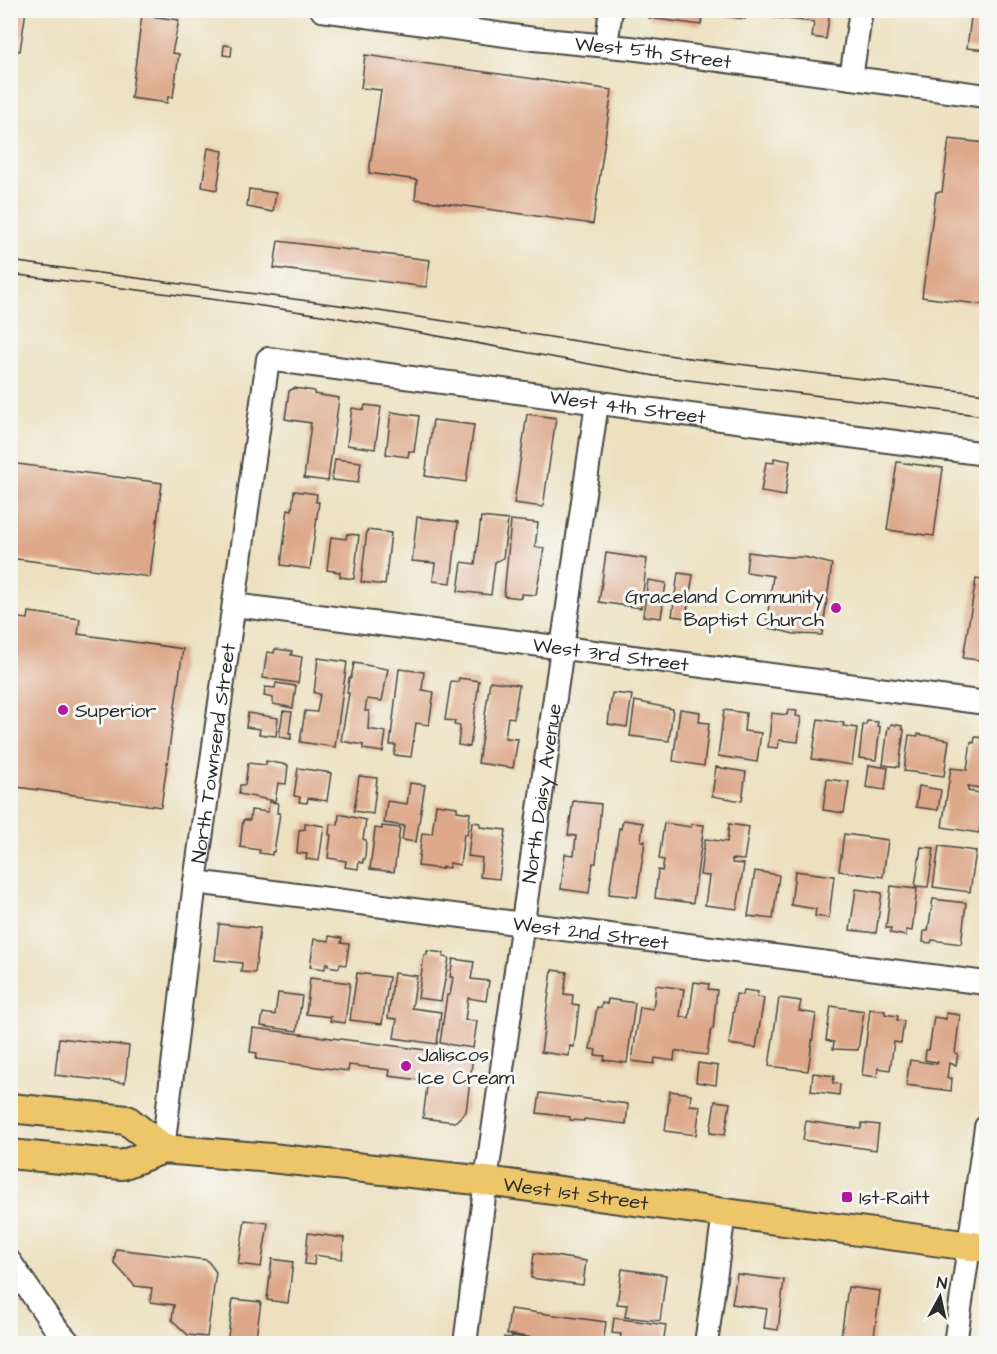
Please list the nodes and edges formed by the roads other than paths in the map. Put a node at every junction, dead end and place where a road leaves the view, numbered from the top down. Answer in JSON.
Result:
{"nodes":[{"id":1,"x":322,"y":10,"type":"edge"},
{"id":2,"x":611,"y":10,"type":"edge"},
{"id":3,"x":861,"y":10,"type":"edge"},
{"id":4,"x":380,"y":14,"type":"edge"},
{"id":5,"x":606,"y":45,"type":"junction"},
{"id":6,"x":851,"y":78,"type":"junction"},
{"id":7,"x":987,"y":96,"type":"edge"},
{"id":8,"x":268,"y":359,"type":"joint"},
{"id":9,"x":597,"y":403,"type":"junction"},
{"id":10,"x":987,"y":454,"type":"edge"},
{"id":11,"x":234,"y":604,"type":"junction"},
{"id":12,"x":562,"y":648,"type":"junction"},
{"id":13,"x":987,"y":703,"type":"edge"},
{"id":14,"x":195,"y":882,"type":"junction"},
{"id":15,"x":522,"y":924,"type":"junction"},
{"id":16,"x":987,"y":983,"type":"edge"},
{"id":17,"x":10,"y":1108,"type":"edge"},
{"id":18,"x":987,"y":1127,"type":"edge"},
{"id":19,"x":164,"y":1149,"type":"junction"},
{"id":20,"x":10,"y":1154,"type":"edge"},
{"id":21,"x":486,"y":1181,"type":"junction"},
{"id":22,"x":724,"y":1213,"type":"junction"},
{"id":23,"x":978,"y":1247,"type":"edge"},
{"id":24,"x":10,"y":1262,"type":"edge"},
{"id":25,"x":70,"y":1344,"type":"edge"},
{"id":26,"x":465,"y":1344,"type":"edge"},
{"id":27,"x":706,"y":1344,"type":"edge"},
{"id":28,"x":955,"y":1344,"type":"edge"}],
"edges":[{"from":1,"to":4,"type":"street","name":"West 5th Street"},
{"from":2,"to":5,"type":"street"},
{"from":3,"to":6,"type":"street"},
{"from":4,"to":5,"type":"street","name":"West 5th Street"},
{"from":5,"to":6,"type":"street","name":"West 5th Street"},
{"from":6,"to":7,"type":"street","name":"West 5th Street"},
{"from":8,"to":9,"type":"street","name":"West 4th Street"},
{"from":8,"to":11,"type":"street","name":"North Townsend Street"},
{"from":9,"to":10,"type":"street","name":"West 4th Street"},
{"from":9,"to":12,"type":"street","name":"North Daisy Avenue"},
{"from":11,"to":12,"type":"street","name":"West 3rd Street"},
{"from":11,"to":14,"type":"street","name":"North Townsend Street"},
{"from":12,"to":13,"type":"street","name":"West 3rd Street"},
{"from":12,"to":15,"type":"street","name":"North Daisy Avenue"},
{"from":14,"to":15,"type":"street","name":"West 2nd Street"},
{"from":14,"to":19,"type":"street","name":"North Townsend Street"},
{"from":15,"to":16,"type":"street","name":"West 2nd Street"},
{"from":15,"to":21,"type":"street","name":"North Daisy Avenue"},
{"from":17,"to":19,"type":"main road"},
{"from":18,"to":23,"type":"street"},
{"from":19,"to":20,"type":"main road","name":"West 1st Street"},
{"from":19,"to":21,"type":"main road","name":"West 1st Street"},
{"from":21,"to":22,"type":"main road","name":"West 1st Street"},
{"from":21,"to":26,"type":"street","name":"North Daisy Avenue"},
{"from":22,"to":23,"type":"main road","name":"West 1st Street"},
{"from":22,"to":27,"type":"street"},
{"from":23,"to":28,"type":"street"},
{"from":24,"to":25,"type":"street"}]}
